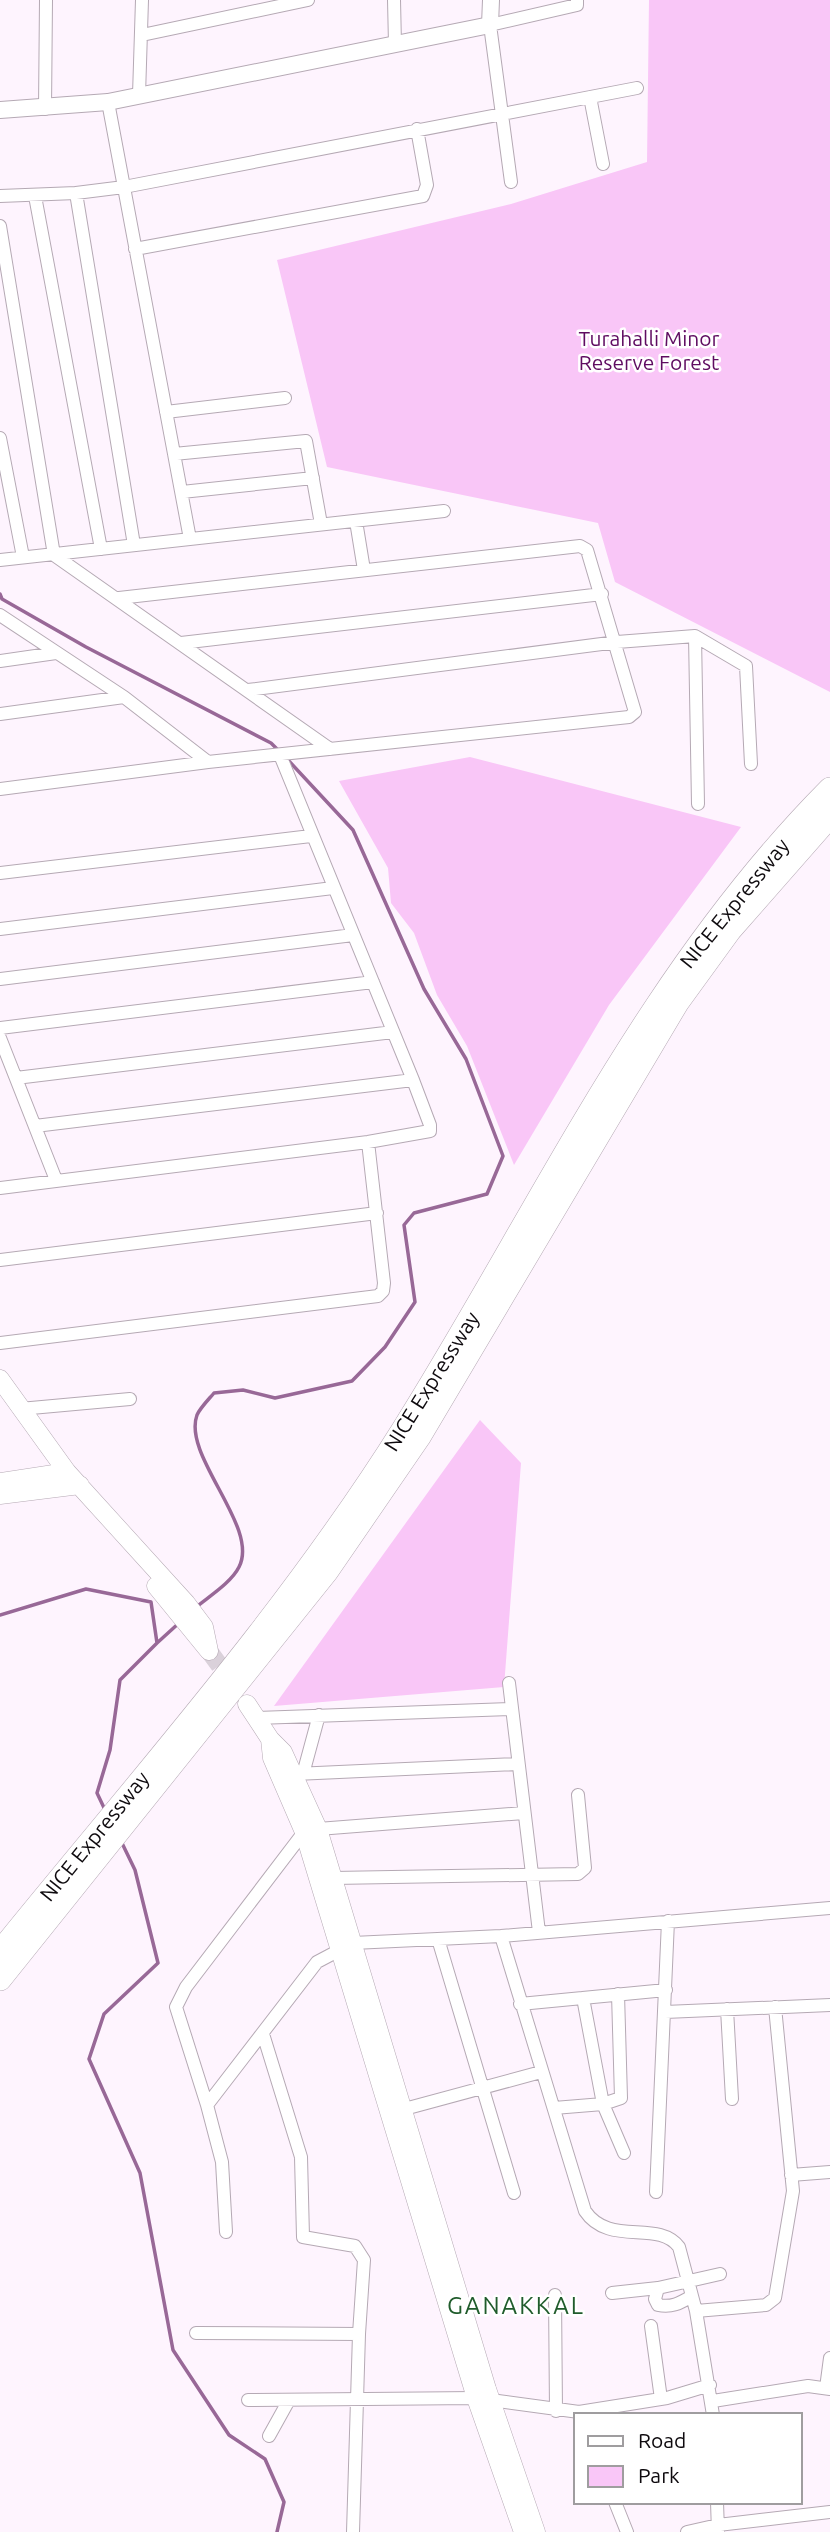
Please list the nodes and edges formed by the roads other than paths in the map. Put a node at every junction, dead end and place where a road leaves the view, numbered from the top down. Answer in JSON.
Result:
{"nodes":[{"id":1,"x":46,"y":0,"type":"edge"},
{"id":2,"x":142,"y":0,"type":"edge"},
{"id":3,"x":308,"y":0,"type":"edge"},
{"id":4,"x":394,"y":0,"type":"edge"},
{"id":5,"x":491,"y":0,"type":"edge"},
{"id":6,"x":577,"y":0,"type":"edge"},
{"id":7,"x":246,"y":7,"type":"edge"},
{"id":8,"x":490,"y":25,"type":"junction"},
{"id":9,"x":142,"y":35,"type":"junction"},
{"id":10,"x":395,"y":44,"type":"junction"},
{"id":11,"x":637,"y":88,"type":"dead end"},
{"id":12,"x":139,"y":95,"type":"junction"},
{"id":13,"x":590,"y":97,"type":"junction"},
{"id":14,"x":108,"y":102,"type":"junction"},
{"id":15,"x":45,"y":108,"type":"junction"},
{"id":16,"x":0,"y":110,"type":"edge"},
{"id":17,"x":501,"y":114,"type":"junction"},
{"id":18,"x":417,"y":129,"type":"junction"},
{"id":19,"x":603,"y":164,"type":"dead end"},
{"id":20,"x":510,"y":182,"type":"dead end"},
{"id":21,"x":124,"y":187,"type":"junction"},
{"id":22,"x":76,"y":193,"type":"junction"},
{"id":23,"x":0,"y":196,"type":"edge"},
{"id":24,"x":35,"y":196,"type":"junction"},
{"id":25,"x":0,"y":226,"type":"edge"},
{"id":26,"x":135,"y":249,"type":"junction"},
{"id":27,"x":285,"y":398,"type":"dead end"},
{"id":28,"x":166,"y":412,"type":"junction"},
{"id":29,"x":0,"y":438,"type":"edge"},
{"id":30,"x":174,"y":454,"type":"junction"},
{"id":31,"x":313,"y":478,"type":"junction"},
{"id":32,"x":182,"y":492,"type":"junction"},
{"id":33,"x":444,"y":511,"type":"dead end"},
{"id":34,"x":356,"y":521,"type":"junction"},
{"id":35,"x":321,"y":524,"type":"junction"},
{"id":36,"x":190,"y":539,"type":"junction"},
{"id":37,"x":134,"y":545,"type":"junction"},
{"id":38,"x":101,"y":550,"type":"junction"},
{"id":39,"x":54,"y":555,"type":"junction"},
{"id":40,"x":23,"y":557,"type":"junction"},
{"id":41,"x":0,"y":560,"type":"edge"},
{"id":42,"x":364,"y":570,"type":"junction"},
{"id":43,"x":603,"y":594,"type":"junction"},
{"id":44,"x":119,"y":598,"type":"junction"},
{"id":45,"x":0,"y":615,"type":"edge"},
{"id":46,"x":695,"y":636,"type":"junction"},
{"id":47,"x":617,"y":642,"type":"junction"},
{"id":48,"x":181,"y":643,"type":"junction"},
{"id":49,"x":56,"y":653,"type":"junction"},
{"id":50,"x":0,"y":661,"type":"edge"},
{"id":51,"x":248,"y":690,"type":"junction"},
{"id":52,"x":124,"y":697,"type":"junction"},
{"id":53,"x":0,"y":714,"type":"edge"},
{"id":54,"x":330,"y":750,"type":"junction"},
{"id":55,"x":279,"y":755,"type":"junction"},
{"id":56,"x":208,"y":762,"type":"junction"},
{"id":57,"x":751,"y":764,"type":"dead end"},
{"id":58,"x":0,"y":789,"type":"edge"},
{"id":59,"x":830,"y":789,"type":"edge"},
{"id":60,"x":698,"y":804,"type":"dead end"},
{"id":61,"x":830,"y":816,"type":"edge"},
{"id":62,"x":311,"y":836,"type":"junction"},
{"id":63,"x":0,"y":873,"type":"edge"},
{"id":64,"x":333,"y":888,"type":"junction"},
{"id":65,"x":0,"y":929,"type":"edge"},
{"id":66,"x":353,"y":934,"type":"junction"},
{"id":67,"x":0,"y":979,"type":"edge"},
{"id":68,"x":373,"y":982,"type":"junction"},
{"id":69,"x":0,"y":1028,"type":"edge"},
{"id":70,"x":393,"y":1032,"type":"junction"},
{"id":71,"x":0,"y":1038,"type":"edge"},
{"id":72,"x":16,"y":1078,"type":"junction"},
{"id":73,"x":413,"y":1080,"type":"junction"},
{"id":74,"x":35,"y":1126,"type":"junction"},
{"id":75,"x":368,"y":1142,"type":"junction"},
{"id":76,"x":56,"y":1180,"type":"junction"},
{"id":77,"x":0,"y":1188,"type":"edge"},
{"id":78,"x":377,"y":1213,"type":"junction"},
{"id":79,"x":0,"y":1260,"type":"edge"},
{"id":80,"x":0,"y":1343,"type":"edge"},
{"id":81,"x":0,"y":1379,"type":"edge"},
{"id":82,"x":0,"y":1398,"type":"edge"},
{"id":83,"x":130,"y":1399,"type":"dead end"},
{"id":84,"x":20,"y":1409,"type":"junction"},
{"id":85,"x":68,"y":1479,"type":"junction"},
{"id":86,"x":0,"y":1482,"type":"edge"},
{"id":87,"x":0,"y":1495,"type":"edge"},
{"id":88,"x":198,"y":1630,"type":"dead end"},
{"id":89,"x":509,"y":1684,"type":"dead end"},
{"id":90,"x":510,"y":1709,"type":"junction"},
{"id":91,"x":252,"y":1711,"type":"joint"},
{"id":92,"x":319,"y":1715,"type":"junction"},
{"id":93,"x":270,"y":1740,"type":"junction"},
{"id":94,"x":517,"y":1764,"type":"junction"},
{"id":95,"x":299,"y":1774,"type":"junction"},
{"id":96,"x":578,"y":1795,"type":"dead end"},
{"id":97,"x":524,"y":1813,"type":"junction"},
{"id":98,"x":121,"y":1815,"type":"junction"},
{"id":99,"x":311,"y":1831,"type":"junction"},
{"id":100,"x":100,"y":1841,"type":"junction"},
{"id":101,"x":530,"y":1877,"type":"junction"},
{"id":102,"x":333,"y":1878,"type":"junction"},
{"id":103,"x":830,"y":1908,"type":"edge"},
{"id":104,"x":668,"y":1921,"type":"junction"},
{"id":105,"x":539,"y":1932,"type":"junction"},
{"id":106,"x":501,"y":1936,"type":"junction"},
{"id":107,"x":438,"y":1939,"type":"junction"},
{"id":108,"x":346,"y":1947,"type":"junction"},
{"id":109,"x":0,"y":1952,"type":"edge"},
{"id":110,"x":0,"y":1979,"type":"edge"},
{"id":111,"x":666,"y":1990,"type":"junction"},
{"id":112,"x":618,"y":1994,"type":"junction"},
{"id":113,"x":583,"y":1997,"type":"junction"},
{"id":114,"x":520,"y":2004,"type":"junction"},
{"id":115,"x":830,"y":2005,"type":"edge"},
{"id":116,"x":775,"y":2007,"type":"junction"},
{"id":117,"x":727,"y":2009,"type":"junction"},
{"id":118,"x":665,"y":2012,"type":"junction"},
{"id":119,"x":263,"y":2034,"type":"junction"},
{"id":120,"x":541,"y":2072,"type":"junction"},
{"id":121,"x":485,"y":2088,"type":"junction"},
{"id":122,"x":732,"y":2099,"type":"dead end"},
{"id":123,"x":603,"y":2104,"type":"junction"},
{"id":124,"x":207,"y":2105,"type":"junction"},
{"id":125,"x":554,"y":2108,"type":"junction"},
{"id":126,"x":396,"y":2111,"type":"junction"},
{"id":127,"x":624,"y":2152,"type":"dead end"},
{"id":128,"x":830,"y":2172,"type":"edge"},
{"id":129,"x":791,"y":2175,"type":"junction"},
{"id":130,"x":656,"y":2192,"type":"dead end"},
{"id":131,"x":514,"y":2193,"type":"dead end"},
{"id":132,"x":226,"y":2232,"type":"dead end"},
{"id":133,"x":720,"y":2274,"type":"dead end"},
{"id":134,"x":688,"y":2281,"type":"junction"},
{"id":135,"x":658,"y":2288,"type":"junction"},
{"id":136,"x":611,"y":2293,"type":"dead end"},
{"id":137,"x":555,"y":2295,"type":"dead end"},
{"id":138,"x":692,"y":2296,"type":"junction"},
{"id":139,"x":696,"y":2311,"type":"junction"},
{"id":140,"x":651,"y":2326,"type":"dead end"},
{"id":141,"x":196,"y":2333,"type":"dead end"},
{"id":142,"x":359,"y":2334,"type":"junction"},
{"id":143,"x":830,"y":2358,"type":"edge"},
{"id":144,"x":710,"y":2385,"type":"junction"},
{"id":145,"x":828,"y":2389,"type":"edge"},
{"id":146,"x":483,"y":2399,"type":"junction"},
{"id":147,"x":661,"y":2399,"type":"junction"},
{"id":148,"x":248,"y":2400,"type":"dead end"},
{"id":149,"x":289,"y":2400,"type":"junction"},
{"id":150,"x":359,"y":2400,"type":"junction"},
{"id":151,"x":713,"y":2401,"type":"junction"},
{"id":152,"x":556,"y":2411,"type":"junction"},
{"id":153,"x":580,"y":2413,"type":"edge"},
{"id":154,"x":713,"y":2413,"type":"edge"},
{"id":155,"x":269,"y":2436,"type":"dead end"},
{"id":156,"x":616,"y":2504,"type":"edge"},
{"id":157,"x":717,"y":2504,"type":"edge"},
{"id":158,"x":830,"y":2512,"type":"edge"},
{"id":159,"x":718,"y":2529,"type":"edge"},
{"id":160,"x":353,"y":2532,"type":"edge"},
{"id":161,"x":523,"y":2532,"type":"edge"},
{"id":162,"x":536,"y":2532,"type":"edge"},
{"id":163,"x":627,"y":2532,"type":"edge"},
{"id":164,"x":687,"y":2532,"type":"edge"}],
"edges":[{"from":1,"to":15,"type":"street"},
{"from":2,"to":9,"type":"street"},
{"from":3,"to":7,"type":"street"},
{"from":4,"to":10,"type":"street"},
{"from":5,"to":8,"type":"street"},
{"from":6,"to":8,"type":"street"},
{"from":7,"to":9,"type":"street"},
{"from":8,"to":10,"type":"street"},
{"from":8,"to":17,"type":"street"},
{"from":9,"to":12,"type":"street"},
{"from":10,"to":12,"type":"street"},
{"from":11,"to":13,"type":"street"},
{"from":12,"to":14,"type":"street"},
{"from":13,"to":17,"type":"street"},
{"from":13,"to":19,"type":"street"},
{"from":14,"to":15,"type":"street"},
{"from":14,"to":21,"type":"street"},
{"from":15,"to":16,"type":"street"},
{"from":17,"to":18,"type":"street"},
{"from":17,"to":20,"type":"street"},
{"from":18,"to":21,"type":"street"},
{"from":18,"to":26,"type":"street"},
{"from":21,"to":22,"type":"street"},
{"from":21,"to":26,"type":"street"},
{"from":22,"to":24,"type":"street"},
{"from":22,"to":37,"type":"street"},
{"from":23,"to":24,"type":"street"},
{"from":24,"to":38,"type":"street"},
{"from":25,"to":39,"type":"street"},
{"from":26,"to":28,"type":"street"},
{"from":27,"to":28,"type":"street"},
{"from":28,"to":30,"type":"street"},
{"from":29,"to":40,"type":"street"},
{"from":30,"to":31,"type":"street"},
{"from":30,"to":32,"type":"street"},
{"from":31,"to":32,"type":"street"},
{"from":31,"to":35,"type":"street"},
{"from":32,"to":36,"type":"street"},
{"from":33,"to":34,"type":"street"},
{"from":34,"to":35,"type":"street"},
{"from":34,"to":42,"type":"street"},
{"from":35,"to":36,"type":"street"},
{"from":36,"to":37,"type":"street"},
{"from":37,"to":38,"type":"street"},
{"from":38,"to":39,"type":"street"},
{"from":39,"to":40,"type":"street"},
{"from":39,"to":44,"type":"street"},
{"from":40,"to":41,"type":"street"},
{"from":42,"to":43,"type":"street"},
{"from":42,"to":44,"type":"street"},
{"from":43,"to":47,"type":"street"},
{"from":43,"to":48,"type":"street"},
{"from":44,"to":48,"type":"street"},
{"from":45,"to":49,"type":"street"},
{"from":46,"to":47,"type":"street"},
{"from":46,"to":57,"type":"street"},
{"from":46,"to":60,"type":"street"},
{"from":47,"to":51,"type":"street"},
{"from":47,"to":54,"type":"street"},
{"from":48,"to":51,"type":"street"},
{"from":49,"to":50,"type":"street"},
{"from":49,"to":52,"type":"street"},
{"from":51,"to":54,"type":"street"},
{"from":52,"to":53,"type":"street"},
{"from":52,"to":56,"type":"street"},
{"from":54,"to":55,"type":"street"},
{"from":55,"to":56,"type":"street"},
{"from":55,"to":62,"type":"street"},
{"from":56,"to":58,"type":"street"},
{"from":59,"to":98,"type":"highway","name":"NICE Expressway"},
{"from":61,"to":98,"type":"highway","name":"NICE Expressway"},
{"from":62,"to":63,"type":"street"},
{"from":62,"to":64,"type":"street"},
{"from":64,"to":65,"type":"street"},
{"from":64,"to":66,"type":"street"},
{"from":66,"to":67,"type":"street"},
{"from":66,"to":68,"type":"street"},
{"from":68,"to":69,"type":"street"},
{"from":68,"to":70,"type":"street"},
{"from":70,"to":72,"type":"street"},
{"from":70,"to":73,"type":"street"},
{"from":71,"to":72,"type":"street"},
{"from":72,"to":74,"type":"street"},
{"from":73,"to":74,"type":"street"},
{"from":73,"to":75,"type":"street"},
{"from":74,"to":76,"type":"street"},
{"from":75,"to":76,"type":"street"},
{"from":75,"to":78,"type":"street"},
{"from":76,"to":77,"type":"street"},
{"from":78,"to":79,"type":"street"},
{"from":78,"to":80,"type":"street"},
{"from":81,"to":84,"type":"main road"},
{"from":82,"to":85,"type":"main road"},
{"from":83,"to":84,"type":"street"},
{"from":84,"to":85,"type":"main road"},
{"from":85,"to":86,"type":"main road"},
{"from":85,"to":87,"type":"main road"},
{"from":85,"to":88,"type":"main road"},
{"from":89,"to":90,"type":"street"},
{"from":90,"to":92,"type":"street"},
{"from":90,"to":94,"type":"street"},
{"from":91,"to":92,"type":"street"},
{"from":91,"to":93,"type":"main road"},
{"from":92,"to":95,"type":"street"},
{"from":93,"to":95,"type":"main road"},
{"from":93,"to":99,"type":"main road"},
{"from":94,"to":95,"type":"street"},
{"from":94,"to":97,"type":"street"},
{"from":95,"to":99,"type":"main road"},
{"from":96,"to":101,"type":"street"},
{"from":97,"to":99,"type":"street"},
{"from":97,"to":101,"type":"street"},
{"from":98,"to":100,"type":"highway","name":"NICE Expressway"},
{"from":99,"to":102,"type":"main road"},
{"from":99,"to":108,"type":"main road"},
{"from":99,"to":124,"type":"street"},
{"from":100,"to":109,"type":"highway","name":"NICE Expressway"},
{"from":100,"to":110,"type":"highway","name":"NICE Expressway"},
{"from":101,"to":102,"type":"street"},
{"from":101,"to":105,"type":"street"},
{"from":102,"to":108,"type":"main road"},
{"from":103,"to":104,"type":"street"},
{"from":104,"to":105,"type":"street"},
{"from":104,"to":111,"type":"street"},
{"from":105,"to":106,"type":"street"},
{"from":106,"to":107,"type":"street"},
{"from":106,"to":114,"type":"street"},
{"from":107,"to":108,"type":"street"},
{"from":107,"to":121,"type":"street"},
{"from":108,"to":119,"type":"street"},
{"from":108,"to":126,"type":"main road"},
{"from":111,"to":112,"type":"street"},
{"from":111,"to":118,"type":"street"},
{"from":112,"to":113,"type":"street"},
{"from":112,"to":123,"type":"street"},
{"from":113,"to":114,"type":"street"},
{"from":113,"to":123,"type":"street"},
{"from":114,"to":120,"type":"street"},
{"from":115,"to":116,"type":"street"},
{"from":116,"to":117,"type":"street"},
{"from":116,"to":129,"type":"street"},
{"from":117,"to":118,"type":"street"},
{"from":117,"to":122,"type":"street"},
{"from":118,"to":130,"type":"street"},
{"from":119,"to":124,"type":"street"},
{"from":119,"to":142,"type":"street"},
{"from":120,"to":121,"type":"street"},
{"from":120,"to":125,"type":"street"},
{"from":121,"to":126,"type":"street"},
{"from":121,"to":131,"type":"street"},
{"from":123,"to":125,"type":"street"},
{"from":123,"to":127,"type":"street"},
{"from":124,"to":132,"type":"street"},
{"from":125,"to":134,"type":"street"},
{"from":126,"to":146,"type":"main road"},
{"from":128,"to":129,"type":"street"},
{"from":129,"to":139,"type":"street"},
{"from":133,"to":134,"type":"street"},
{"from":134,"to":135,"type":"street"},
{"from":134,"to":138,"type":"street"},
{"from":135,"to":136,"type":"street"},
{"from":135,"to":138,"type":"street"},
{"from":137,"to":152,"type":"street"},
{"from":138,"to":139,"type":"street"},
{"from":139,"to":144,"type":"street"},
{"from":140,"to":147,"type":"street"},
{"from":141,"to":142,"type":"street"},
{"from":142,"to":150,"type":"street"},
{"from":143,"to":145,"type":"street"},
{"from":144,"to":147,"type":"street"},
{"from":144,"to":151,"type":"street"},
{"from":145,"to":151,"type":"street"},
{"from":146,"to":150,"type":"street"},
{"from":146,"to":152,"type":"street"},
{"from":146,"to":161,"type":"main road"},
{"from":146,"to":162,"type":"main road"},
{"from":147,"to":153,"type":"street"},
{"from":148,"to":149,"type":"street"},
{"from":149,"to":150,"type":"street"},
{"from":149,"to":155,"type":"street"},
{"from":150,"to":160,"type":"street"},
{"from":151,"to":154,"type":"street"},
{"from":152,"to":153,"type":"street"},
{"from":156,"to":163,"type":"street"},
{"from":157,"to":159,"type":"street"},
{"from":158,"to":159,"type":"street"},
{"from":159,"to":164,"type":"street"}]}
